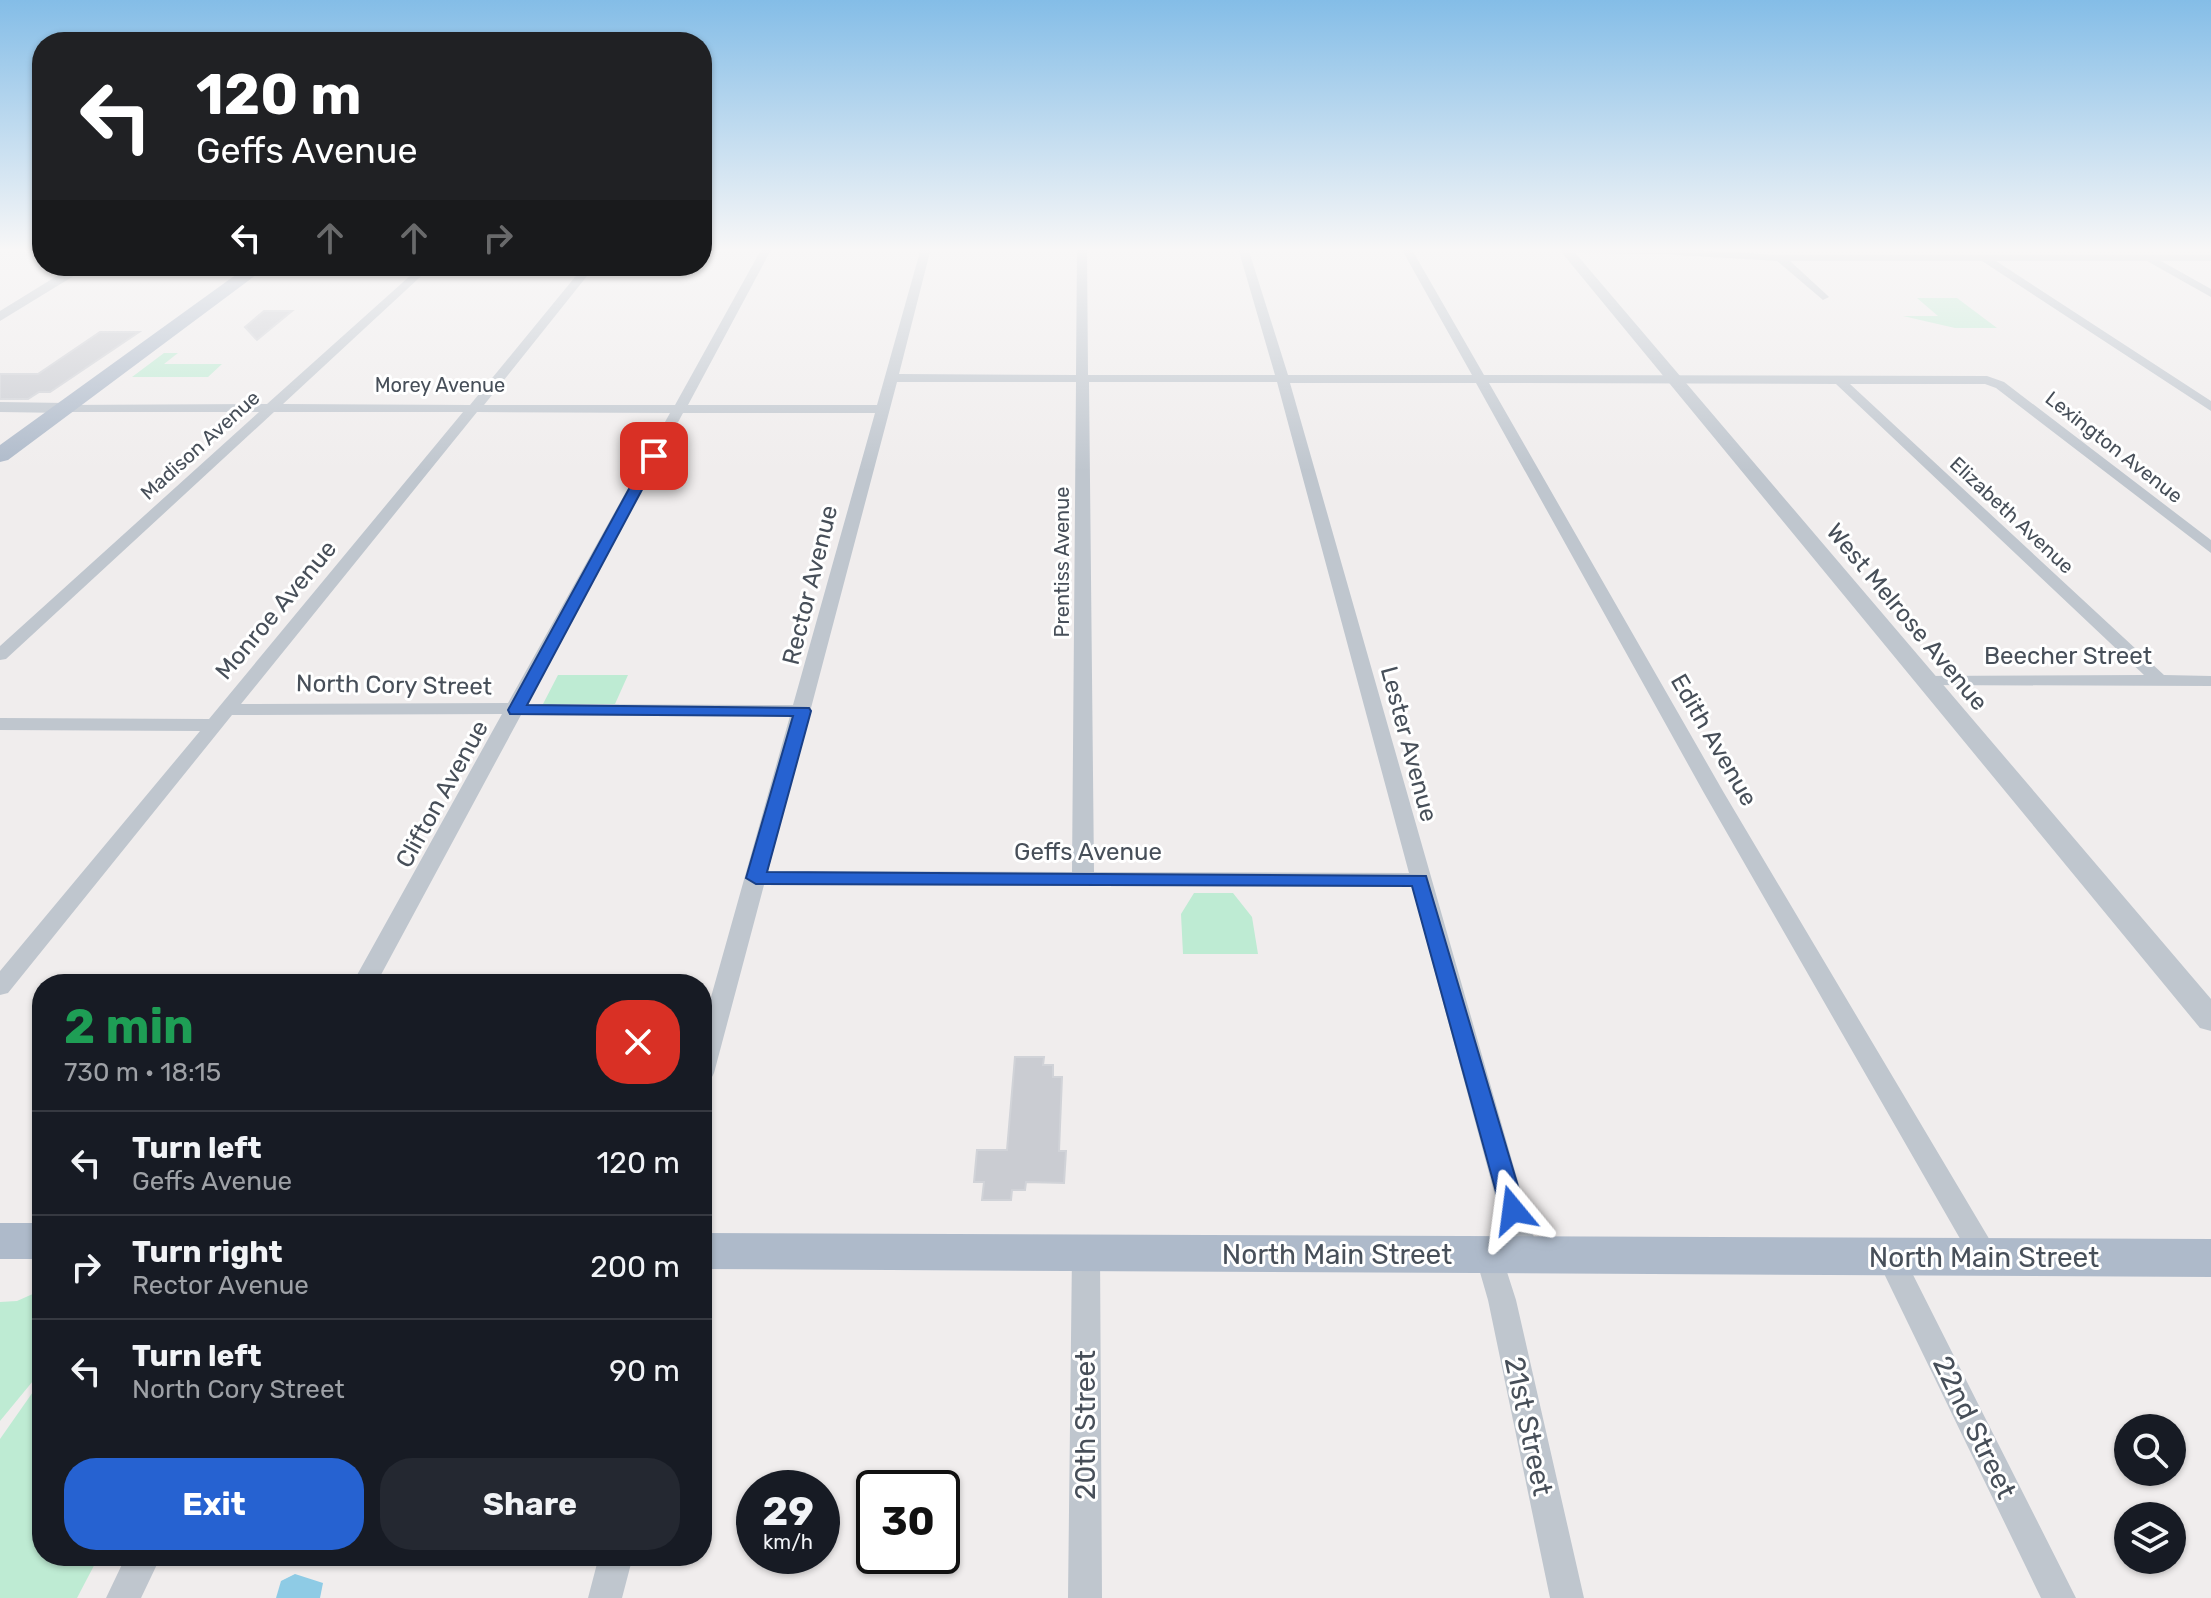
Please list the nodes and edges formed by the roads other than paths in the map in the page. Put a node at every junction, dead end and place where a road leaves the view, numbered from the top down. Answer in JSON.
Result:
{"nodes":[{"id":1,"x":182,"y":323,"type":"edge"},
{"id":2,"x":364,"y":323,"type":"edge"},
{"id":3,"x":543,"y":323,"type":"edge"},
{"id":4,"x":726,"y":323,"type":"edge"},
{"id":5,"x":905,"y":323,"type":"edge"},
{"id":6,"x":1082,"y":323,"type":"edge"},
{"id":7,"x":1266,"y":323,"type":"edge"},
{"id":8,"x":1448,"y":323,"type":"edge"},
{"id":9,"x":1627,"y":323,"type":"edge"},
{"id":10,"x":2082,"y":323,"type":"edge"},
{"id":11,"x":889,"y":378,"type":"junction"},
{"id":12,"x":1082,"y":378,"type":"junction"},
{"id":13,"x":1837,"y":378,"type":"junction"},
{"id":14,"x":1674,"y":379,"type":"junction"},
{"id":15,"x":1283,"y":380,"type":"junction"},
{"id":16,"x":1480,"y":380,"type":"junction"},
{"id":17,"x":0,"y":407,"type":"edge"},
{"id":18,"x":271,"y":407,"type":"junction"},
{"id":19,"x":474,"y":407,"type":"junction"},
{"id":20,"x":2211,"y":407,"type":"edge"},
{"id":21,"x":66,"y":408,"type":"junction"},
{"id":22,"x":680,"y":408,"type":"junction"},
{"id":23,"x":881,"y":409,"type":"junction"},
{"id":24,"x":0,"y":455,"type":"edge"},
{"id":25,"x":2211,"y":548,"type":"edge"},
{"id":26,"x":0,"y":655,"type":"edge"},
{"id":27,"x":1926,"y":680,"type":"junction"},
{"id":28,"x":2160,"y":681,"type":"junction"},
{"id":29,"x":2211,"y":681,"type":"edge"},
{"id":30,"x":516,"y":710,"type":"junction"},
{"id":31,"x":803,"y":711,"type":"junction"},
{"id":32,"x":219,"y":717,"type":"junction"},
{"id":33,"x":0,"y":724,"type":"edge"},
{"id":34,"x":1083,"y":877,"type":"junction"},
{"id":35,"x":756,"y":878,"type":"junction"},
{"id":36,"x":1420,"y":880,"type":"junction"},
{"id":37,"x":370,"y":974,"type":"edge"},
{"id":38,"x":0,"y":987,"type":"edge"},
{"id":39,"x":2211,"y":1020,"type":"edge"},
{"id":40,"x":712,"y":1037,"type":"edge"},
{"id":41,"x":0,"y":1241,"type":"edge"},
{"id":42,"x":32,"y":1241,"type":"edge"},
{"id":43,"x":712,"y":1251,"type":"edge"},
{"id":44,"x":1086,"y":1253,"type":"junction"},
{"id":45,"x":1507,"y":1255,"type":"junction"},
{"id":46,"x":1984,"y":1255,"type":"junction"},
{"id":47,"x":1890,"y":1257,"type":"junction"},
{"id":48,"x":2211,"y":1258,"type":"edge"},
{"id":49,"x":139,"y":1566,"type":"edge"},
{"id":50,"x":613,"y":1566,"type":"edge"},
{"id":51,"x":123,"y":1598,"type":"edge"},
{"id":52,"x":605,"y":1598,"type":"edge"},
{"id":53,"x":1085,"y":1598,"type":"edge"},
{"id":54,"x":1567,"y":1598,"type":"edge"},
{"id":55,"x":2059,"y":1598,"type":"edge"}],
"edges":[{"from":1,"to":21,"type":"main road"},
{"from":2,"to":18,"type":"street","name":"Madison Avenue"},
{"from":3,"to":19,"type":"street","name":"Monroe Avenue"},
{"from":4,"to":22,"type":"street","name":"Clifton Avenue"},
{"from":5,"to":11,"type":"street","name":"Rector Avenue"},
{"from":6,"to":12,"type":"street","name":"Prentiss Avenue"},
{"from":7,"to":15,"type":"street","name":"Lester Avenue"},
{"from":8,"to":16,"type":"street","name":"Edith Avenue"},
{"from":9,"to":14,"type":"street","name":"West Melrose Avenue"},
{"from":10,"to":20,"type":"street"},
{"from":11,"to":12,"type":"street"},
{"from":11,"to":23,"type":"street","name":"Rector Avenue"},
{"from":12,"to":15,"type":"street"},
{"from":12,"to":34,"type":"street","name":"Prentiss Avenue"},
{"from":13,"to":14,"type":"street"},
{"from":13,"to":25,"type":"street","name":"Lexington Avenue"},
{"from":13,"to":28,"type":"street","name":"Elizabeth Avenue"},
{"from":14,"to":16,"type":"street"},
{"from":14,"to":27,"type":"street","name":"West Melrose Avenue"},
{"from":15,"to":16,"type":"street"},
{"from":15,"to":36,"type":"street","name":"Lester Avenue"},
{"from":16,"to":46,"type":"street","name":"Edith Avenue"},
{"from":17,"to":21,"type":"street","name":"Morey Avenue"},
{"from":18,"to":19,"type":"street","name":"Morey Avenue"},
{"from":18,"to":21,"type":"street","name":"Morey Avenue"},
{"from":18,"to":26,"type":"street","name":"Madison Avenue"},
{"from":19,"to":22,"type":"street","name":"Morey Avenue"},
{"from":19,"to":32,"type":"street","name":"Monroe Avenue"},
{"from":21,"to":24,"type":"main road"},
{"from":22,"to":23,"type":"street","name":"Morey Avenue"},
{"from":22,"to":30,"type":"street","name":"Clifton Avenue"},
{"from":23,"to":31,"type":"street","name":"Rector Avenue"},
{"from":27,"to":28,"type":"street","name":"Beecher Street"},
{"from":27,"to":39,"type":"street","name":"West Melrose Avenue"},
{"from":28,"to":29,"type":"street","name":"Beecher Street"},
{"from":30,"to":31,"type":"street","name":"North Cory Street"},
{"from":30,"to":32,"type":"street","name":"North Cory Street"},
{"from":30,"to":37,"type":"street","name":"Clifton Avenue"},
{"from":31,"to":35,"type":"street","name":"Rector Avenue"},
{"from":32,"to":33,"type":"street","name":"North Cory Street"},
{"from":32,"to":38,"type":"street","name":"Monroe Avenue"},
{"from":34,"to":35,"type":"street","name":"Geffs Avenue"},
{"from":34,"to":36,"type":"street","name":"Geffs Avenue"},
{"from":35,"to":40,"type":"street","name":"Rector Avenue"},
{"from":36,"to":45,"type":"street","name":"Lester Avenue"},
{"from":41,"to":42,"type":"main road"},
{"from":43,"to":44,"type":"main road","name":"North Main Street"},
{"from":44,"to":45,"type":"main road","name":"North Main Street"},
{"from":44,"to":53,"type":"street","name":"20th Street"},
{"from":45,"to":47,"type":"main road","name":"North Main Street"},
{"from":45,"to":54,"type":"street","name":"21st Street"},
{"from":46,"to":47,"type":"main road","name":"North Main Street"},
{"from":46,"to":48,"type":"main road","name":"North Main Street"},
{"from":47,"to":55,"type":"street","name":"22nd Street"},
{"from":49,"to":51,"type":"street"},
{"from":50,"to":52,"type":"street"}]}
